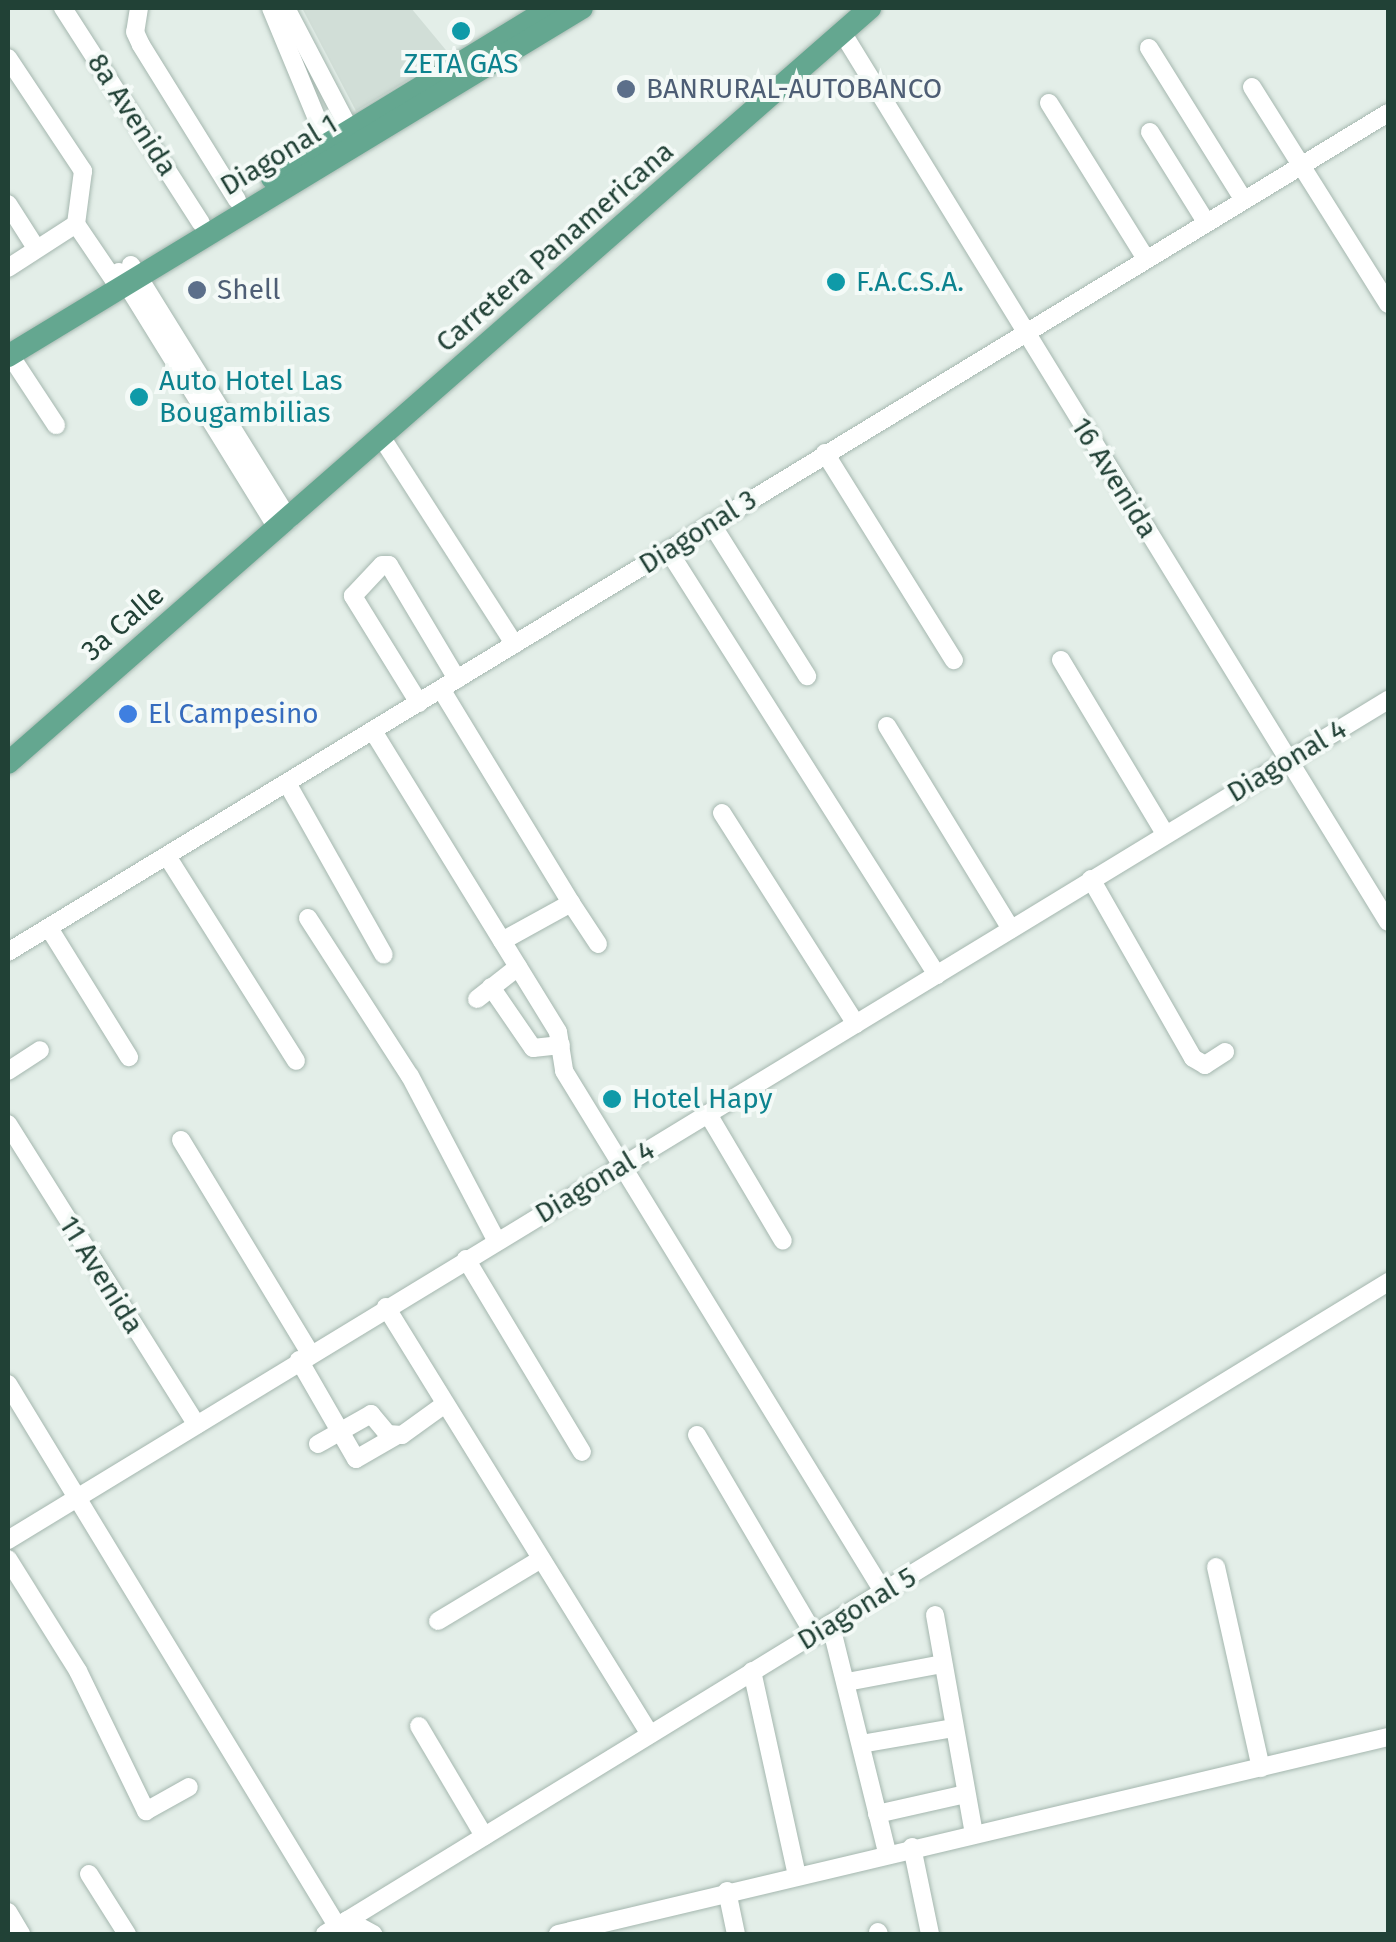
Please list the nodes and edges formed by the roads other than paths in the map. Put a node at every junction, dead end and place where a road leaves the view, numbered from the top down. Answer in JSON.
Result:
{"nodes":[{"id":1,"x":62,"y":8,"type":"edge"},
{"id":2,"x":139,"y":8,"type":"edge"},
{"id":3,"x":271,"y":8,"type":"edge"},
{"id":4,"x":286,"y":8,"type":"edge"},
{"id":5,"x":551,"y":8,"type":"edge"},
{"id":6,"x":582,"y":8,"type":"edge"},
{"id":7,"x":870,"y":8,"type":"edge"},
{"id":8,"x":842,"y":32,"type":"junction"},
{"id":9,"x":1149,"y":48,"type":"dead end"},
{"id":10,"x":8,"y":58,"type":"edge"},
{"id":11,"x":312,"y":80,"type":"junction"},
{"id":12,"x":1252,"y":87,"type":"dead end"},
{"id":13,"x":1049,"y":103,"type":"dead end"},
{"id":14,"x":1386,"y":120,"type":"edge"},
{"id":15,"x":1150,"y":132,"type":"dead end"},
{"id":16,"x":352,"y":136,"type":"junction"},
{"id":17,"x":331,"y":150,"type":"junction"},
{"id":18,"x":1301,"y":164,"type":"junction"},
{"id":19,"x":1243,"y":199,"type":"junction"},
{"id":20,"x":238,"y":200,"type":"junction"},
{"id":21,"x":8,"y":204,"type":"edge"},
{"id":22,"x":202,"y":222,"type":"junction"},
{"id":23,"x":1206,"y":222,"type":"junction"},
{"id":24,"x":76,"y":224,"type":"junction"},
{"id":25,"x":36,"y":248,"type":"junction"},
{"id":26,"x":1146,"y":259,"type":"junction"},
{"id":27,"x":8,"y":268,"type":"edge"},
{"id":28,"x":124,"y":277,"type":"junction"},
{"id":29,"x":1388,"y":304,"type":"edge"},
{"id":30,"x":1024,"y":333,"type":"junction"},
{"id":31,"x":8,"y":350,"type":"edge"},
{"id":32,"x":56,"y":425,"type":"dead end"},
{"id":33,"x":382,"y":438,"type":"junction"},
{"id":34,"x":825,"y":454,"type":"junction"},
{"id":35,"x":711,"y":523,"type":"junction"},
{"id":36,"x":284,"y":524,"type":"junction"},
{"id":37,"x":668,"y":550,"type":"junction"},
{"id":38,"x":514,"y":644,"type":"junction"},
{"id":39,"x":954,"y":660,"type":"dead end"},
{"id":40,"x":1060,"y":660,"type":"dead end"},
{"id":41,"x":807,"y":676,"type":"dead end"},
{"id":42,"x":449,"y":684,"type":"junction"},
{"id":43,"x":1388,"y":700,"type":"edge"},
{"id":44,"x":419,"y":703,"type":"junction"},
{"id":45,"x":887,"y":726,"type":"dead end"},
{"id":46,"x":374,"y":731,"type":"junction"},
{"id":47,"x":1289,"y":760,"type":"junction"},
{"id":48,"x":8,"y":763,"type":"edge"},
{"id":49,"x":287,"y":783,"type":"junction"},
{"id":50,"x":722,"y":813,"type":"dead end"},
{"id":51,"x":1165,"y":834,"type":"junction"},
{"id":52,"x":167,"y":856,"type":"junction"},
{"id":53,"x":1092,"y":879,"type":"junction"},
{"id":54,"x":571,"y":903,"type":"junction"},
{"id":55,"x":308,"y":918,"type":"dead end"},
{"id":56,"x":1388,"y":922,"type":"edge"},
{"id":57,"x":49,"y":928,"type":"junction"},
{"id":58,"x":1012,"y":929,"type":"junction"},
{"id":59,"x":502,"y":941,"type":"junction"},
{"id":60,"x":598,"y":944,"type":"dead end"},
{"id":61,"x":8,"y":952,"type":"edge"},
{"id":62,"x":384,"y":955,"type":"dead end"},
{"id":63,"x":518,"y":967,"type":"junction"},
{"id":64,"x":937,"y":975,"type":"junction"},
{"id":65,"x":856,"y":1024,"type":"junction"},
{"id":66,"x":560,"y":1045,"type":"junction"},
{"id":67,"x":40,"y":1050,"type":"dead end"},
{"id":68,"x":1225,"y":1052,"type":"dead end"},
{"id":69,"x":129,"y":1057,"type":"dead end"},
{"id":70,"x":296,"y":1061,"type":"dead end"},
{"id":71,"x":8,"y":1071,"type":"edge"},
{"id":72,"x":708,"y":1114,"type":"junction"},
{"id":73,"x":8,"y":1124,"type":"edge"},
{"id":74,"x":181,"y":1140,"type":"dead end"},
{"id":75,"x":624,"y":1165,"type":"junction"},
{"id":76,"x":497,"y":1242,"type":"junction"},
{"id":77,"x":783,"y":1242,"type":"dead end"},
{"id":78,"x":466,"y":1259,"type":"junction"},
{"id":79,"x":1388,"y":1282,"type":"edge"},
{"id":80,"x":386,"y":1307,"type":"junction"},
{"id":81,"x":305,"y":1356,"type":"junction"},
{"id":82,"x":8,"y":1384,"type":"edge"},
{"id":83,"x":445,"y":1404,"type":"junction"},
{"id":84,"x":196,"y":1425,"type":"junction"},
{"id":85,"x":341,"y":1432,"type":"junction"},
{"id":86,"x":697,"y":1435,"type":"dead end"},
{"id":87,"x":396,"y":1436,"type":"junction"},
{"id":88,"x":318,"y":1444,"type":"dead end"},
{"id":89,"x":582,"y":1452,"type":"dead end"},
{"id":90,"x":79,"y":1497,"type":"junction"},
{"id":91,"x":8,"y":1540,"type":"edge"},
{"id":92,"x":541,"y":1559,"type":"junction"},
{"id":93,"x":8,"y":1560,"type":"edge"},
{"id":94,"x":1216,"y":1566,"type":"dead end"},
{"id":95,"x":884,"y":1593,"type":"junction"},
{"id":96,"x":935,"y":1615,"type":"dead end"},
{"id":97,"x":438,"y":1621,"type":"dead end"},
{"id":98,"x":823,"y":1631,"type":"junction"},
{"id":99,"x":942,"y":1664,"type":"junction"},
{"id":100,"x":752,"y":1671,"type":"junction"},
{"id":101,"x":847,"y":1682,"type":"junction"},
{"id":102,"x":420,"y":1726,"type":"dead end"},
{"id":103,"x":953,"y":1728,"type":"junction"},
{"id":104,"x":648,"y":1732,"type":"junction"},
{"id":105,"x":1388,"y":1738,"type":"edge"},
{"id":106,"x":861,"y":1744,"type":"junction"},
{"id":107,"x":1261,"y":1768,"type":"junction"},
{"id":108,"x":189,"y":1787,"type":"dead end"},
{"id":109,"x":966,"y":1794,"type":"junction"},
{"id":110,"x":878,"y":1814,"type":"junction"},
{"id":111,"x":974,"y":1833,"type":"junction"},
{"id":112,"x":484,"y":1836,"type":"junction"},
{"id":113,"x":912,"y":1847,"type":"junction"},
{"id":114,"x":886,"y":1852,"type":"junction"},
{"id":115,"x":89,"y":1874,"type":"dead end"},
{"id":116,"x":797,"y":1875,"type":"junction"},
{"id":117,"x":727,"y":1891,"type":"junction"},
{"id":118,"x":8,"y":1912,"type":"edge"},
{"id":119,"x":338,"y":1928,"type":"edge"},
{"id":120,"x":21,"y":1934,"type":"edge"},
{"id":121,"x":126,"y":1934,"type":"edge"},
{"id":122,"x":373,"y":1934,"type":"edge"},
{"id":123,"x":558,"y":1934,"type":"edge"},
{"id":124,"x":736,"y":1934,"type":"edge"},
{"id":125,"x":930,"y":1934,"type":"edge"}],
"edges":[{"from":1,"to":22,"type":"street","name":"8a Avenida"},
{"from":2,"to":20,"type":"street"},
{"from":3,"to":11,"type":"street"},
{"from":4,"to":11,"type":"street"},
{"from":5,"to":16,"type":"main road","name":"Diagonal 1"},
{"from":6,"to":16,"type":"main road","name":"Diagonal 1"},
{"from":7,"to":8,"type":"main road","name":"Carretera Panamericana"},
{"from":8,"to":30,"type":"street","name":"16 Avenida"},
{"from":8,"to":33,"type":"main road","name":"Carretera Panamericana"},
{"from":9,"to":19,"type":"street"},
{"from":10,"to":24,"type":"street"},
{"from":11,"to":16,"type":"street"},
{"from":11,"to":17,"type":"street"},
{"from":12,"to":18,"type":"street"},
{"from":13,"to":26,"type":"street"},
{"from":14,"to":18,"type":"street","name":"Diagonal 3"},
{"from":15,"to":23,"type":"street"},
{"from":16,"to":17,"type":"main road","name":"Diagonal 1"},
{"from":17,"to":20,"type":"main road","name":"Diagonal 1"},
{"from":17,"to":28,"type":"main road","name":"Diagonal 1"},
{"from":18,"to":19,"type":"street","name":"Diagonal 3"},
{"from":18,"to":29,"type":"street"},
{"from":19,"to":23,"type":"street","name":"Diagonal 3"},
{"from":20,"to":22,"type":"main road","name":"Diagonal 1"},
{"from":21,"to":25,"type":"street"},
{"from":22,"to":28,"type":"main road","name":"Diagonal 1"},
{"from":23,"to":26,"type":"street","name":"Diagonal 3"},
{"from":24,"to":25,"type":"street"},
{"from":24,"to":28,"type":"street"},
{"from":25,"to":27,"type":"street"},
{"from":26,"to":30,"type":"street","name":"Diagonal 3"},
{"from":28,"to":31,"type":"main road","name":"Diagonal 1"},
{"from":28,"to":36,"type":"street"},
{"from":30,"to":34,"type":"street","name":"Diagonal 3"},
{"from":30,"to":47,"type":"street","name":"16 Avenida"},
{"from":31,"to":32,"type":"street"},
{"from":33,"to":36,"type":"main road","name":"Carretera Panamericana"},
{"from":33,"to":38,"type":"street"},
{"from":34,"to":35,"type":"street","name":"Diagonal 3"},
{"from":34,"to":39,"type":"street"},
{"from":35,"to":37,"type":"street","name":"Diagonal 3"},
{"from":35,"to":41,"type":"street"},
{"from":36,"to":48,"type":"main road","name":"3a Calle"},
{"from":37,"to":38,"type":"street","name":"Diagonal 3"},
{"from":37,"to":64,"type":"street"},
{"from":38,"to":42,"type":"street","name":"Diagonal 3"},
{"from":40,"to":51,"type":"street"},
{"from":42,"to":44,"type":"street","name":"Diagonal 3"},
{"from":42,"to":44,"type":"street"},
{"from":42,"to":54,"type":"street"},
{"from":43,"to":47,"type":"street","name":"Diagonal 4"},
{"from":44,"to":46,"type":"street","name":"Diagonal 3"},
{"from":45,"to":58,"type":"street"},
{"from":46,"to":49,"type":"street","name":"Diagonal 3"},
{"from":46,"to":59,"type":"street"},
{"from":47,"to":51,"type":"street","name":"Diagonal 4"},
{"from":47,"to":56,"type":"street","name":"16 Avenida"},
{"from":49,"to":52,"type":"street","name":"Diagonal 3"},
{"from":49,"to":62,"type":"street"},
{"from":50,"to":65,"type":"street"},
{"from":51,"to":53,"type":"street","name":"Diagonal 4"},
{"from":52,"to":57,"type":"street","name":"Diagonal 3"},
{"from":52,"to":70,"type":"street"},
{"from":53,"to":58,"type":"street","name":"Diagonal 4"},
{"from":53,"to":68,"type":"street"},
{"from":54,"to":59,"type":"street"},
{"from":54,"to":60,"type":"street"},
{"from":55,"to":76,"type":"street"},
{"from":57,"to":61,"type":"street","name":"Diagonal 3"},
{"from":57,"to":69,"type":"street"},
{"from":58,"to":64,"type":"street","name":"Diagonal 4"},
{"from":59,"to":63,"type":"street"},
{"from":63,"to":66,"type":"street"},
{"from":63,"to":66,"type":"street"},
{"from":64,"to":65,"type":"street","name":"Diagonal 4"},
{"from":65,"to":72,"type":"street","name":"Diagonal 4"},
{"from":66,"to":75,"type":"street"},
{"from":67,"to":71,"type":"street"},
{"from":72,"to":75,"type":"street","name":"Diagonal 4"},
{"from":72,"to":77,"type":"street"},
{"from":73,"to":84,"type":"street","name":"11 Avenida"},
{"from":74,"to":81,"type":"street"},
{"from":75,"to":76,"type":"street","name":"Diagonal 4"},
{"from":75,"to":95,"type":"street"},
{"from":76,"to":78,"type":"street","name":"Diagonal 4"},
{"from":78,"to":80,"type":"street","name":"Diagonal 4"},
{"from":78,"to":89,"type":"street"},
{"from":79,"to":95,"type":"street","name":"Diagonal 5"},
{"from":80,"to":81,"type":"street","name":"Diagonal 4"},
{"from":80,"to":83,"type":"street"},
{"from":81,"to":84,"type":"street","name":"Diagonal 4"},
{"from":81,"to":85,"type":"street"},
{"from":82,"to":90,"type":"street"},
{"from":83,"to":87,"type":"street"},
{"from":83,"to":92,"type":"street"},
{"from":84,"to":90,"type":"street","name":"Diagonal 4"},
{"from":85,"to":87,"type":"street"},
{"from":85,"to":87,"type":"street"},
{"from":85,"to":88,"type":"street"},
{"from":86,"to":98,"type":"street"},
{"from":90,"to":91,"type":"street","name":"Diagonal 4"},
{"from":90,"to":119,"type":"street"},
{"from":92,"to":97,"type":"street"},
{"from":92,"to":104,"type":"street"},
{"from":93,"to":108,"type":"street"},
{"from":94,"to":107,"type":"street"},
{"from":95,"to":98,"type":"street","name":"Diagonal 5"},
{"from":96,"to":99,"type":"street"},
{"from":98,"to":100,"type":"street","name":"Diagonal 5"},
{"from":98,"to":101,"type":"street"},
{"from":99,"to":101,"type":"street"},
{"from":99,"to":103,"type":"street"},
{"from":100,"to":104,"type":"street","name":"Diagonal 5"},
{"from":100,"to":116,"type":"street"},
{"from":101,"to":106,"type":"street"},
{"from":102,"to":112,"type":"street"},
{"from":103,"to":106,"type":"street"},
{"from":103,"to":109,"type":"street"},
{"from":104,"to":112,"type":"street","name":"Diagonal 5"},
{"from":105,"to":107,"type":"street"},
{"from":106,"to":110,"type":"street"},
{"from":107,"to":111,"type":"street"},
{"from":109,"to":110,"type":"street"},
{"from":109,"to":111,"type":"street"},
{"from":110,"to":114,"type":"street"},
{"from":111,"to":113,"type":"street"},
{"from":112,"to":119,"type":"street","name":"Diagonal 5"},
{"from":113,"to":114,"type":"street"},
{"from":113,"to":125,"type":"street"},
{"from":114,"to":116,"type":"street"},
{"from":115,"to":121,"type":"street"},
{"from":116,"to":117,"type":"street"},
{"from":117,"to":123,"type":"street"},
{"from":117,"to":124,"type":"street"},
{"from":118,"to":120,"type":"street"},
{"from":119,"to":122,"type":"street"}]}
